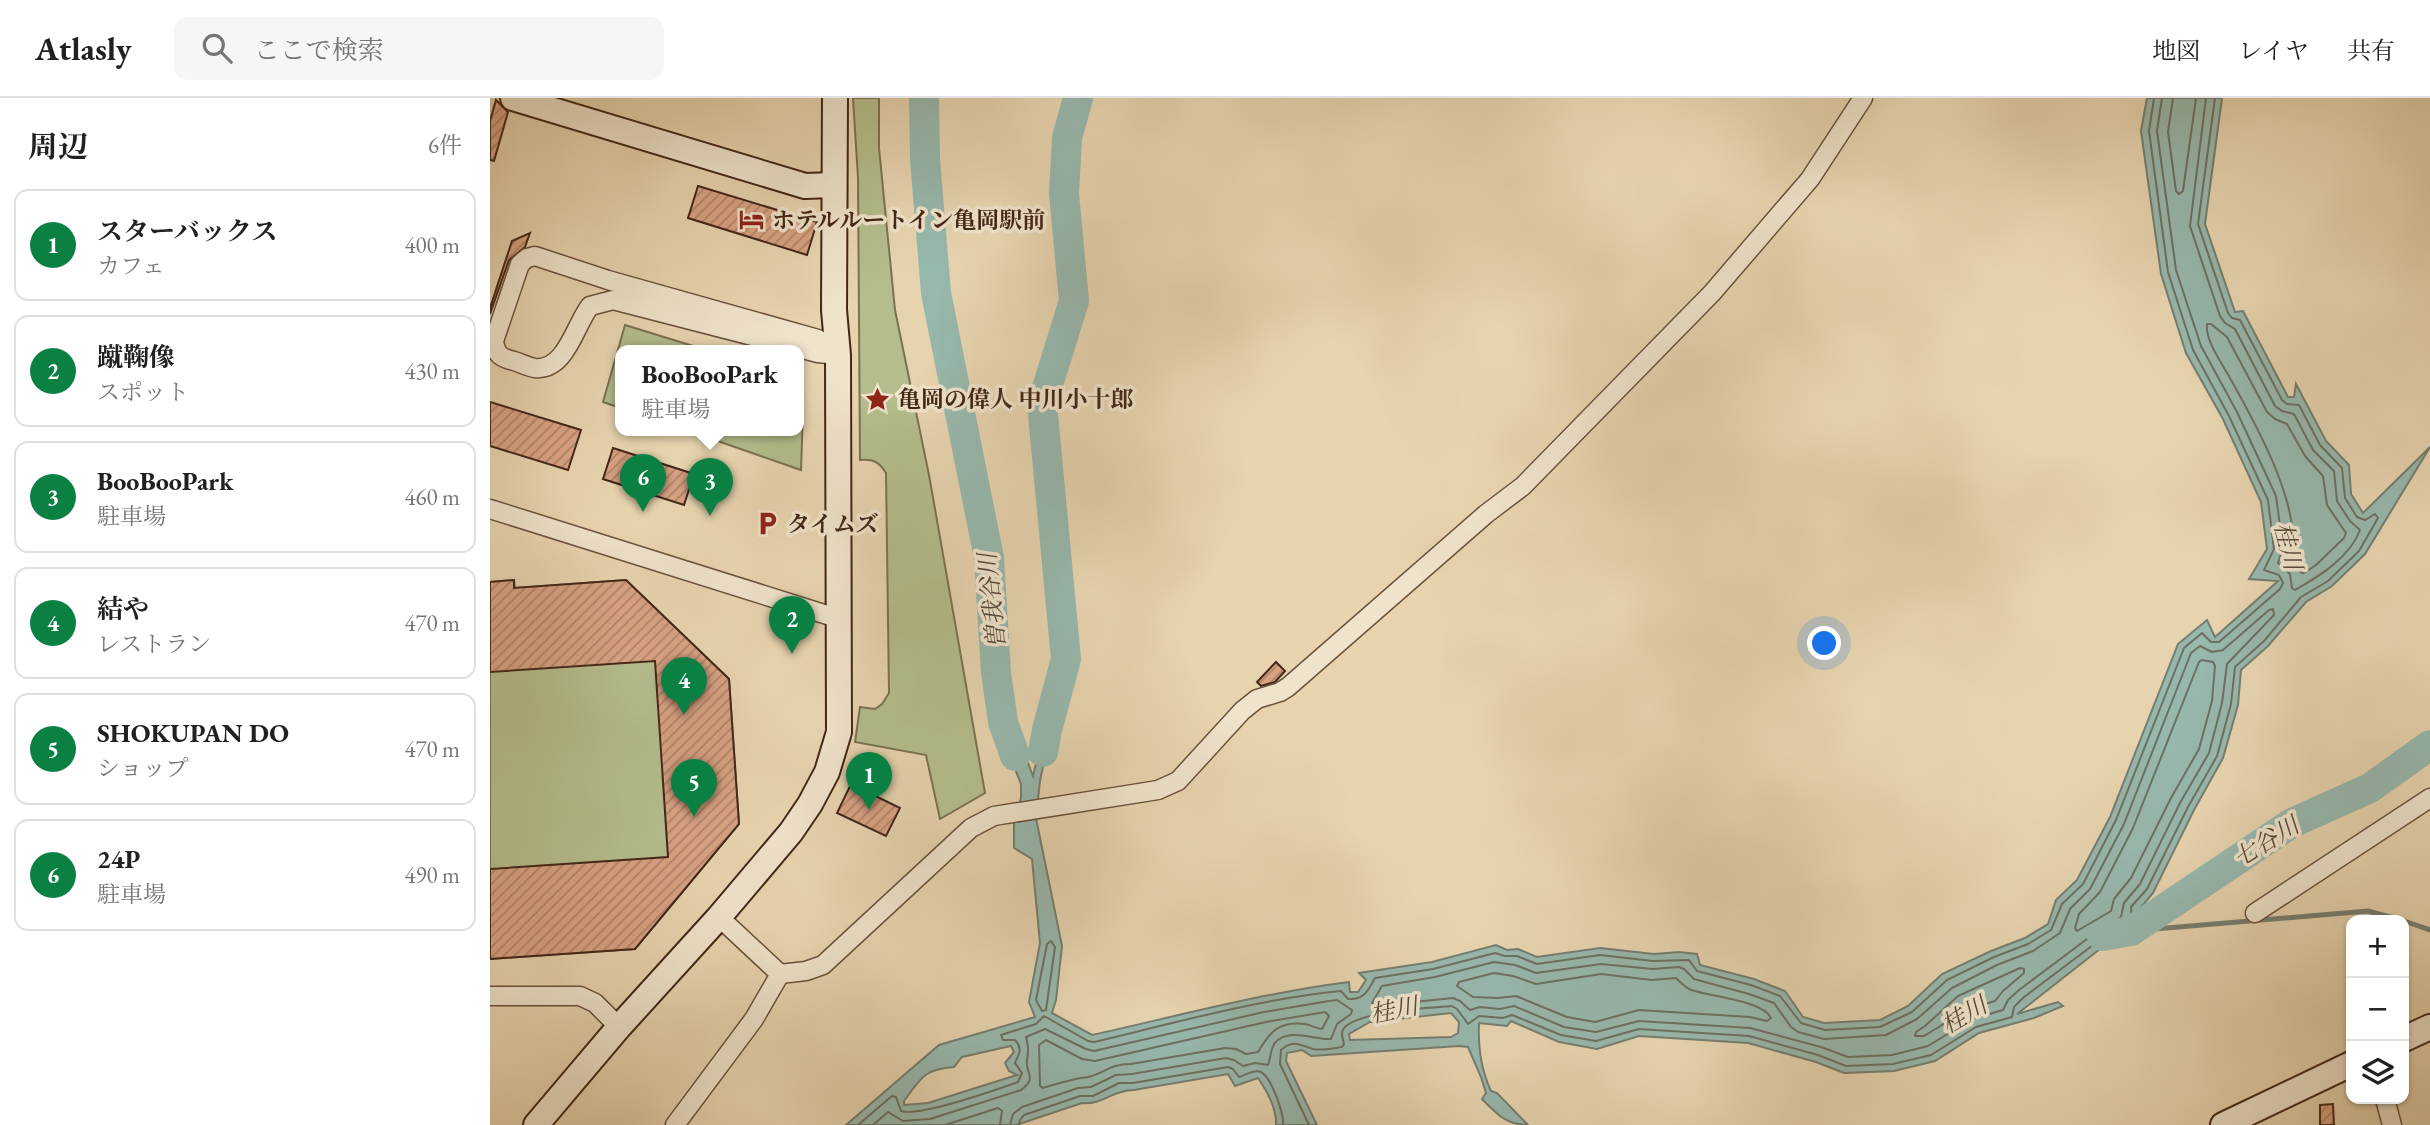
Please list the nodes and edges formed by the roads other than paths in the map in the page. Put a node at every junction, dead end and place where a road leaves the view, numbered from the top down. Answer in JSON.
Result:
{"nodes":[{"id":1,"x":513,"y":98,"type":"edge"},
{"id":2,"x":835,"y":98,"type":"edge"},
{"id":3,"x":1863,"y":98,"type":"edge"},
{"id":4,"x":834,"y":186,"type":"junction"},
{"id":5,"x":785,"y":345,"type":"edge"},
{"id":6,"x":804,"y":350,"type":"edge"},
{"id":7,"x":838,"y":355,"type":"junction"},
{"id":8,"x":490,"y":509,"type":"edge"},
{"id":9,"x":840,"y":619,"type":"junction"},
{"id":10,"x":2430,"y":797,"type":"edge"},
{"id":11,"x":2255,"y":912,"type":"dead end"},
{"id":12,"x":719,"y":917,"type":"junction"},
{"id":13,"x":780,"y":974,"type":"junction"},
{"id":14,"x":490,"y":996,"type":"edge"},
{"id":15,"x":619,"y":1027,"type":"junction"},
{"id":16,"x":2430,"y":1027,"type":"edge"},
{"id":17,"x":2409,"y":1037,"type":"edge"},
{"id":18,"x":2346,"y":1066,"type":"edge"},
{"id":19,"x":2386,"y":1104,"type":"edge"},
{"id":20,"x":536,"y":1125,"type":"edge"},
{"id":21,"x":675,"y":1125,"type":"edge"},
{"id":22,"x":2223,"y":1125,"type":"edge"},
{"id":23,"x":2392,"y":1125,"type":"edge"}],
"edges":[{"from":1,"to":4,"type":"street"},
{"from":2,"to":4,"type":"street"},
{"from":3,"to":13,"type":"street"},
{"from":4,"to":7,"type":"street"},
{"from":5,"to":7,"type":"street"},
{"from":6,"to":7,"type":"street"},
{"from":7,"to":9,"type":"street"},
{"from":8,"to":9,"type":"street"},
{"from":9,"to":12,"type":"street"},
{"from":10,"to":11,"type":"street"},
{"from":12,"to":13,"type":"street"},
{"from":12,"to":15,"type":"street"},
{"from":13,"to":21,"type":"street"},
{"from":14,"to":15,"type":"street"},
{"from":15,"to":20,"type":"street"},
{"from":16,"to":17,"type":"street"},
{"from":18,"to":22,"type":"street"},
{"from":19,"to":23,"type":"street"}]}
